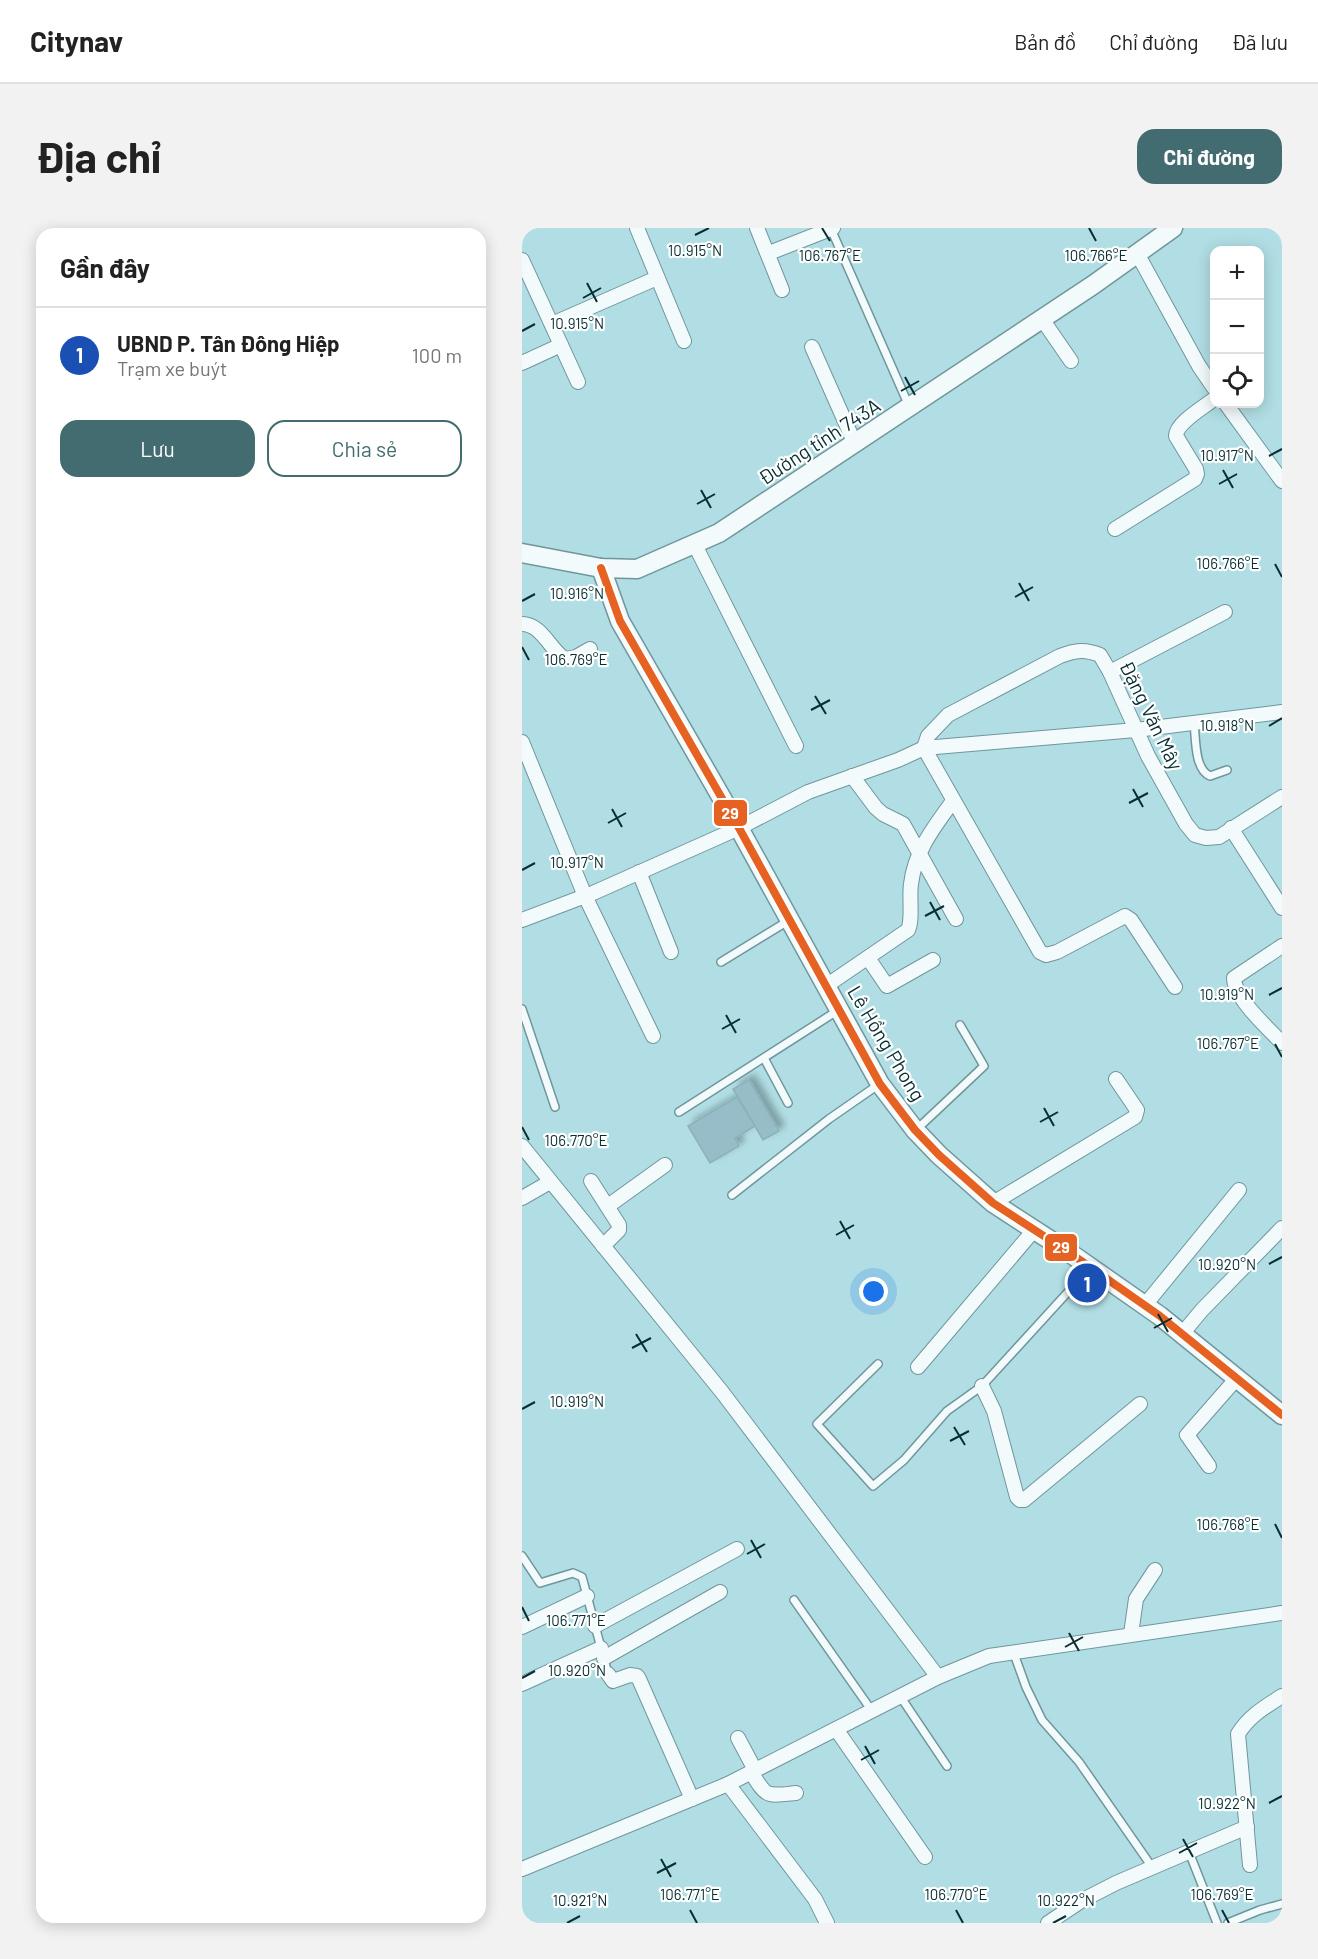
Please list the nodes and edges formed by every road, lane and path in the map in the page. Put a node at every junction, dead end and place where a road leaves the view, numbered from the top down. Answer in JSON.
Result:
{"nodes":[{"id":1,"x":637,"y":228,"type":"edge"},
{"id":2,"x":757,"y":228,"type":"edge"},
{"id":3,"x":832,"y":228,"type":"edge"},
{"id":4,"x":1173,"y":228,"type":"edge"},
{"id":5,"x":769,"y":254,"type":"junction"},
{"id":6,"x":1138,"y":255,"type":"junction"},
{"id":7,"x":522,"y":260,"type":"edge"},
{"id":8,"x":657,"y":278,"type":"junction"},
{"id":9,"x":527,"y":282,"type":"edge"},
{"id":10,"x":782,"y":290,"type":"dead end"},
{"id":11,"x":1042,"y":319,"type":"junction"},
{"id":12,"x":552,"y":324,"type":"junction"},
{"id":13,"x":684,"y":341,"type":"dead end"},
{"id":14,"x":561,"y":345,"type":"junction"},
{"id":15,"x":812,"y":347,"type":"dead end"},
{"id":16,"x":1071,"y":361,"type":"dead end"},
{"id":17,"x":522,"y":363,"type":"edge"},
{"id":18,"x":1210,"y":381,"type":"edge"},
{"id":19,"x":578,"y":382,"type":"dead end"},
{"id":20,"x":1210,"y":403,"type":"edge"},
{"id":21,"x":1229,"y":408,"type":"edge"},
{"id":22,"x":910,"y":409,"type":"junction"},
{"id":23,"x":855,"y":444,"type":"junction"},
{"id":24,"x":1282,"y":481,"type":"edge"},
{"id":25,"x":1114,"y":529,"type":"dead end"},
{"id":26,"x":694,"y":545,"type":"junction"},
{"id":27,"x":522,"y":553,"type":"edge"},
{"id":28,"x":601,"y":568,"type":"junction"},
{"id":29,"x":1225,"y":612,"type":"dead end"},
{"id":30,"x":522,"y":624,"type":"edge"},
{"id":31,"x":590,"y":649,"type":"dead end"},
{"id":32,"x":1110,"y":672,"type":"junction"},
{"id":33,"x":1282,"y":712,"type":"edge"},
{"id":34,"x":1194,"y":723,"type":"junction"},
{"id":35,"x":1136,"y":730,"type":"junction"},
{"id":36,"x":522,"y":742,"type":"edge"},
{"id":37,"x":796,"y":746,"type":"dead end"},
{"id":38,"x":924,"y":748,"type":"junction"},
{"id":39,"x":1227,"y":770,"type":"dead end"},
{"id":40,"x":852,"y":776,"type":"junction"},
{"id":41,"x":1281,"y":799,"type":"edge"},
{"id":42,"x":953,"y":801,"type":"junction"},
{"id":43,"x":739,"y":828,"type":"junction"},
{"id":44,"x":1231,"y":828,"type":"junction"},
{"id":45,"x":918,"y":855,"type":"junction"},
{"id":46,"x":639,"y":872,"type":"junction"},
{"id":47,"x":585,"y":896,"type":"junction"},
{"id":48,"x":1282,"y":908,"type":"edge"},
{"id":49,"x":956,"y":919,"type":"dead end"},
{"id":50,"x":522,"y":920,"type":"edge"},
{"id":51,"x":790,"y":920,"type":"junction"},
{"id":52,"x":1282,"y":946,"type":"edge"},
{"id":53,"x":671,"y":952,"type":"dead end"},
{"id":54,"x":867,"y":958,"type":"junction"},
{"id":55,"x":933,"y":960,"type":"dead end"},
{"id":56,"x":721,"y":962,"type":"dead end"},
{"id":57,"x":826,"y":986,"type":"junction"},
{"id":58,"x":1175,"y":987,"type":"dead end"},
{"id":59,"x":522,"y":1009,"type":"edge"},
{"id":60,"x":839,"y":1010,"type":"junction"},
{"id":61,"x":960,"y":1025,"type":"dead end"},
{"id":62,"x":653,"y":1036,"type":"dead end"},
{"id":63,"x":1282,"y":1043,"type":"edge"},
{"id":64,"x":764,"y":1058,"type":"junction"},
{"id":65,"x":1116,"y":1079,"type":"dead end"},
{"id":66,"x":880,"y":1084,"type":"junction"},
{"id":67,"x":788,"y":1104,"type":"dead end"},
{"id":68,"x":555,"y":1107,"type":"dead end"},
{"id":69,"x":679,"y":1112,"type":"dead end"},
{"id":70,"x":915,"y":1130,"type":"junction"},
{"id":71,"x":522,"y":1146,"type":"edge"},
{"id":72,"x":665,"y":1165,"type":"dead end"},
{"id":73,"x":591,"y":1181,"type":"dead end"},
{"id":74,"x":550,"y":1182,"type":"junction"},
{"id":75,"x":1239,"y":1190,"type":"dead end"},
{"id":76,"x":732,"y":1196,"type":"dead end"},
{"id":77,"x":522,"y":1198,"type":"edge"},
{"id":78,"x":993,"y":1203,"type":"junction"},
{"id":79,"x":608,"y":1206,"type":"junction"},
{"id":80,"x":1282,"y":1228,"type":"edge"},
{"id":81,"x":1034,"y":1230,"type":"junction"},
{"id":82,"x":603,"y":1246,"type":"junction"},
{"id":83,"x":1091,"y":1268,"type":"junction"},
{"id":84,"x":1144,"y":1305,"type":"junction"},
{"id":85,"x":1182,"y":1334,"type":"junction"},
{"id":86,"x":878,"y":1364,"type":"dead end"},
{"id":87,"x":918,"y":1367,"type":"dead end"},
{"id":88,"x":1237,"y":1378,"type":"junction"},
{"id":89,"x":982,"y":1386,"type":"junction"},
{"id":90,"x":1140,"y":1404,"type":"dead end"},
{"id":91,"x":1282,"y":1415,"type":"edge"},
{"id":92,"x":1209,"y":1466,"type":"dead end"},
{"id":93,"x":737,"y":1549,"type":"dead end"},
{"id":94,"x":522,"y":1556,"type":"edge"},
{"id":95,"x":1155,"y":1570,"type":"dead end"},
{"id":96,"x":720,"y":1592,"type":"dead end"},
{"id":97,"x":587,"y":1596,"type":"junction"},
{"id":98,"x":794,"y":1600,"type":"dead end"},
{"id":99,"x":1282,"y":1613,"type":"edge"},
{"id":100,"x":595,"y":1626,"type":"junction"},
{"id":101,"x":522,"y":1627,"type":"edge"},
{"id":102,"x":1131,"y":1634,"type":"junction"},
{"id":103,"x":1013,"y":1651,"type":"junction"},
{"id":104,"x":602,"y":1653,"type":"junction"},
{"id":105,"x":608,"y":1674,"type":"joint"},
{"id":106,"x":938,"y":1677,"type":"junction"},
{"id":107,"x":522,"y":1684,"type":"edge"},
{"id":108,"x":900,"y":1696,"type":"junction"},
{"id":109,"x":1282,"y":1696,"type":"edge"},
{"id":110,"x":872,"y":1710,"type":"junction"},
{"id":111,"x":836,"y":1729,"type":"junction"},
{"id":112,"x":738,"y":1738,"type":"dead end"},
{"id":113,"x":947,"y":1766,"type":"dead end"},
{"id":114,"x":753,"y":1771,"type":"junction"},
{"id":115,"x":728,"y":1784,"type":"junction"},
{"id":116,"x":796,"y":1793,"type":"dead end"},
{"id":117,"x":692,"y":1799,"type":"junction"},
{"id":118,"x":1247,"y":1827,"type":"junction"},
{"id":119,"x":1188,"y":1852,"type":"junction"},
{"id":120,"x":925,"y":1857,"type":"dead end"},
{"id":121,"x":1251,"y":1865,"type":"dead end"},
{"id":122,"x":1152,"y":1868,"type":"junction"},
{"id":123,"x":522,"y":1869,"type":"edge"},
{"id":124,"x":1282,"y":1904,"type":"edge"},
{"id":125,"x":827,"y":1923,"type":"edge"},
{"id":126,"x":1048,"y":1923,"type":"edge"},
{"id":127,"x":1217,"y":1923,"type":"edge"},
{"id":128,"x":1228,"y":1923,"type":"edge"}],
"edges":[{"from":1,"to":8,"type":"street"},
{"from":2,"to":5,"type":"street"},
{"from":3,"to":5,"type":"street"},
{"from":3,"to":22,"type":"lane"},
{"from":4,"to":6,"type":"main road","name":"Đường tỉnh 743A"},
{"from":5,"to":10,"type":"street"},
{"from":6,"to":11,"type":"main road","name":"Đường tỉnh 743A"},
{"from":6,"to":18,"type":"street"},
{"from":7,"to":9,"type":"street"},
{"from":8,"to":12,"type":"street"},
{"from":8,"to":13,"type":"street"},
{"from":9,"to":12,"type":"street"},
{"from":11,"to":16,"type":"street"},
{"from":11,"to":22,"type":"main road","name":"Đường tỉnh 743A"},
{"from":12,"to":14,"type":"street"},
{"from":14,"to":17,"type":"street"},
{"from":14,"to":19,"type":"street"},
{"from":15,"to":23,"type":"street"},
{"from":20,"to":25,"type":"street"},
{"from":21,"to":24,"type":"street"},
{"from":22,"to":23,"type":"main road","name":"Đường tỉnh 743A"},
{"from":23,"to":26,"type":"main road","name":"Đường tỉnh 743A"},
{"from":26,"to":28,"type":"main road","name":"Đường tỉnh 743A"},
{"from":26,"to":37,"type":"street"},
{"from":27,"to":28,"type":"main road","name":"Đường tỉnh 743A"},
{"from":28,"to":43,"type":"main road","name":"Lê Hồng Phong"},
{"from":29,"to":32,"type":"street"},
{"from":30,"to":31,"type":"street"},
{"from":32,"to":35,"type":"street","name":"Đặng Văn Mây"},
{"from":32,"to":38,"type":"street","name":"Đặng Văn Mây"},
{"from":33,"to":34,"type":"street"},
{"from":34,"to":35,"type":"street"},
{"from":34,"to":39,"type":"lane"},
{"from":35,"to":38,"type":"street"},
{"from":35,"to":44,"type":"street","name":"Đặng Văn Mây"},
{"from":36,"to":47,"type":"street"},
{"from":38,"to":40,"type":"street"},
{"from":38,"to":42,"type":"street"},
{"from":40,"to":43,"type":"street"},
{"from":40,"to":45,"type":"street"},
{"from":41,"to":44,"type":"street","name":"Đặng Văn Mây"},
{"from":42,"to":45,"type":"street"},
{"from":42,"to":58,"type":"street"},
{"from":43,"to":46,"type":"street"},
{"from":43,"to":51,"type":"main road","name":"Lê Hồng Phong"},
{"from":44,"to":48,"type":"street"},
{"from":45,"to":49,"type":"street"},
{"from":45,"to":54,"type":"street"},
{"from":46,"to":47,"type":"street"},
{"from":46,"to":53,"type":"street"},
{"from":47,"to":50,"type":"street"},
{"from":47,"to":62,"type":"street"},
{"from":51,"to":56,"type":"lane"},
{"from":51,"to":57,"type":"main road","name":"Lê Hồng Phong"},
{"from":52,"to":63,"type":"street"},
{"from":54,"to":55,"type":"street"},
{"from":54,"to":57,"type":"street"},
{"from":57,"to":60,"type":"main road","name":"Lê Hồng Phong"},
{"from":59,"to":68,"type":"lane"},
{"from":60,"to":64,"type":"lane"},
{"from":60,"to":66,"type":"main road","name":"Lê Hồng Phong"},
{"from":61,"to":70,"type":"lane"},
{"from":64,"to":67,"type":"lane"},
{"from":64,"to":69,"type":"lane"},
{"from":65,"to":78,"type":"street"},
{"from":66,"to":70,"type":"main road","name":"Lê Hồng Phong"},
{"from":66,"to":76,"type":"lane"},
{"from":70,"to":78,"type":"main road","name":"Lê Hồng Phong"},
{"from":71,"to":74,"type":"street"},
{"from":72,"to":79,"type":"street"},
{"from":73,"to":79,"type":"street"},
{"from":74,"to":77,"type":"street"},
{"from":74,"to":82,"type":"street"},
{"from":75,"to":84,"type":"street"},
{"from":78,"to":81,"type":"main road","name":"Lê Hồng Phong"},
{"from":79,"to":82,"type":"street"},
{"from":80,"to":85,"type":"street"},
{"from":81,"to":83,"type":"main road","name":"Lê Hồng Phong"},
{"from":81,"to":87,"type":"street"},
{"from":82,"to":106,"type":"street"},
{"from":83,"to":84,"type":"main road","name":"Lê Hồng Phong"},
{"from":83,"to":89,"type":"lane"},
{"from":84,"to":85,"type":"main road","name":"Lê Hồng Phong"},
{"from":85,"to":88,"type":"main road","name":"Lê Hồng Phong"},
{"from":86,"to":89,"type":"lane"},
{"from":88,"to":91,"type":"main road","name":"Lê Hồng Phong"},
{"from":88,"to":92,"type":"street"},
{"from":89,"to":90,"type":"street"},
{"from":93,"to":100,"type":"street"},
{"from":94,"to":97,"type":"lane"},
{"from":95,"to":102,"type":"street"},
{"from":96,"to":104,"type":"street"},
{"from":97,"to":100,"type":"lane"},
{"from":97,"to":101,"type":"street"},
{"from":98,"to":110,"type":"lane"},
{"from":99,"to":102,"type":"street"},
{"from":100,"to":104,"type":"lane"},
{"from":102,"to":103,"type":"street"},
{"from":103,"to":106,"type":"street"},
{"from":103,"to":122,"type":"lane"},
{"from":104,"to":105,"type":"lane"},
{"from":104,"to":107,"type":"street"},
{"from":105,"to":117,"type":"street"},
{"from":106,"to":108,"type":"street"},
{"from":108,"to":110,"type":"street"},
{"from":108,"to":113,"type":"lane"},
{"from":109,"to":118,"type":"street"},
{"from":110,"to":111,"type":"street"},
{"from":111,"to":114,"type":"street"},
{"from":111,"to":120,"type":"street"},
{"from":112,"to":114,"type":"street"},
{"from":114,"to":115,"type":"street"},
{"from":114,"to":116,"type":"street"},
{"from":115,"to":117,"type":"street"},
{"from":115,"to":125,"type":"street"},
{"from":117,"to":123,"type":"street"},
{"from":118,"to":119,"type":"street"},
{"from":118,"to":121,"type":"street"},
{"from":119,"to":122,"type":"street"},
{"from":119,"to":127,"type":"lane"},
{"from":122,"to":126,"type":"street"},
{"from":124,"to":128,"type":"lane"}]}
